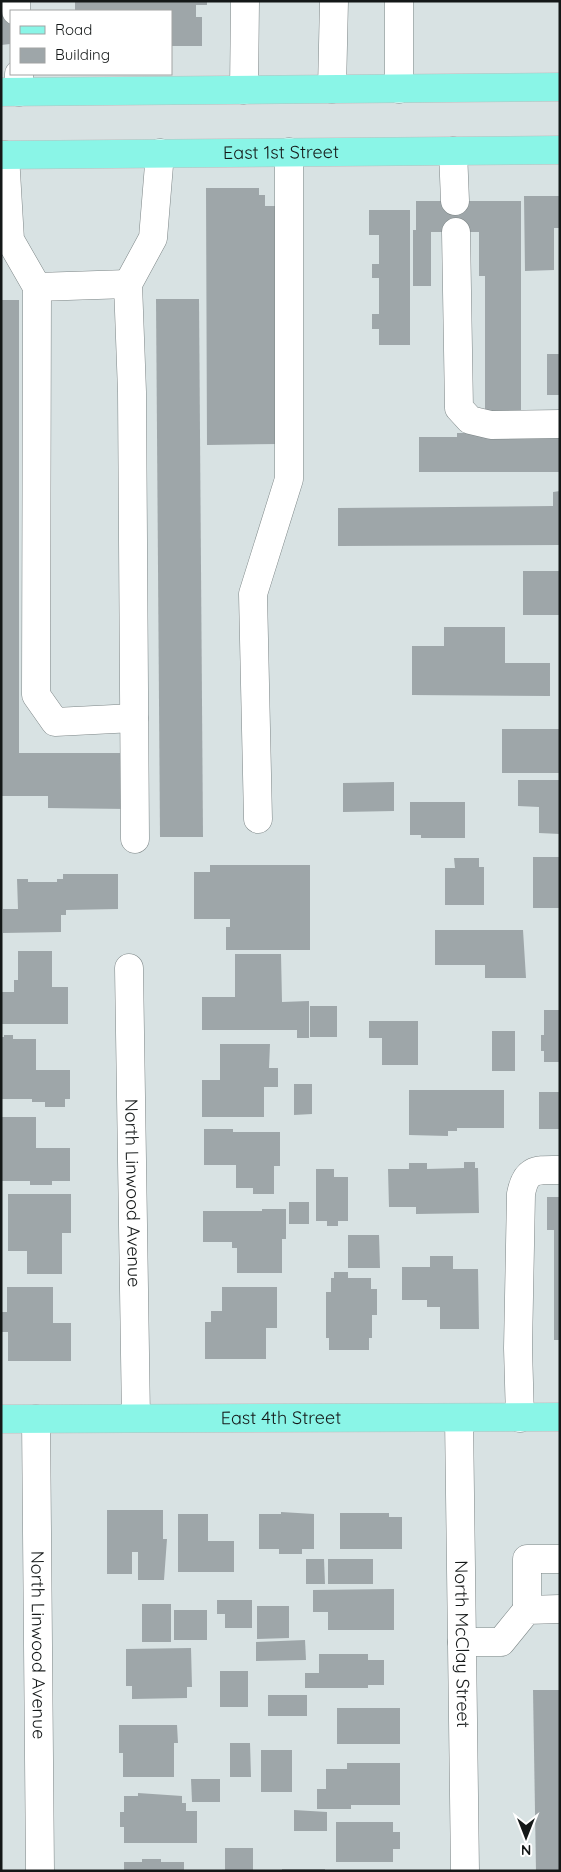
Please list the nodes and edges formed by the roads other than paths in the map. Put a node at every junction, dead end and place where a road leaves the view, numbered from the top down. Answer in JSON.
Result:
{"nodes":[{"id":1,"x":245,"y":1,"type":"edge"},
{"id":2,"x":334,"y":1,"type":"edge"},
{"id":3,"x":399,"y":1,"type":"edge"},
{"id":4,"x":13,"y":86,"type":"edge"},
{"id":5,"x":560,"y":87,"type":"edge"},
{"id":6,"x":332,"y":89,"type":"junction"},
{"id":7,"x":399,"y":89,"type":"junction"},
{"id":8,"x":244,"y":90,"type":"junction"},
{"id":9,"x":560,"y":131,"type":"edge"},
{"id":10,"x":560,"y":150,"type":"edge"},
{"id":11,"x":378,"y":151,"type":"junction"},
{"id":12,"x":453,"y":151,"type":"junction"},
{"id":13,"x":289,"y":152,"type":"junction"},
{"id":14,"x":160,"y":153,"type":"junction"},
{"id":15,"x":3,"y":155,"type":"edge"},
{"id":16,"x":455,"y":201,"type":"dead end"},
{"id":17,"x":456,"y":232,"type":"dead end"},
{"id":18,"x":128,"y":284,"type":"junction"},
{"id":19,"x":37,"y":286,"type":"junction"},
{"id":20,"x":560,"y":424,"type":"edge"},
{"id":21,"x":134,"y":718,"type":"junction"},
{"id":22,"x":258,"y":819,"type":"dead end"},
{"id":23,"x":135,"y":839,"type":"dead end"},
{"id":24,"x":130,"y":968,"type":"dead end"},
{"id":25,"x":560,"y":1170,"type":"edge"},
{"id":26,"x":560,"y":1417,"type":"edge"},
{"id":27,"x":136,"y":1418,"type":"junction"},
{"id":28,"x":459,"y":1418,"type":"junction"},
{"id":29,"x":520,"y":1418,"type":"junction"},
{"id":30,"x":1,"y":1419,"type":"edge"},
{"id":31,"x":36,"y":1419,"type":"junction"},
{"id":32,"x":560,"y":1559,"type":"edge"},
{"id":33,"x":560,"y":1609,"type":"edge"},
{"id":34,"x":527,"y":1610,"type":"junction"},
{"id":35,"x":462,"y":1642,"type":"junction"},
{"id":36,"x":40,"y":1871,"type":"edge"},
{"id":37,"x":464,"y":1871,"type":"edge"}],
"edges":[{"from":1,"to":8,"type":"street"},
{"from":2,"to":6,"type":"street"},
{"from":3,"to":7,"type":"street"},
{"from":4,"to":8,"type":"main road"},
{"from":5,"to":7,"type":"main road"},
{"from":6,"to":7,"type":"main road"},
{"from":6,"to":8,"type":"main road"},
{"from":9,"to":11,"type":"main road"},
{"from":10,"to":12,"type":"main road","name":"East 1st Street"},
{"from":11,"to":12,"type":"main road","name":"East 1st Street"},
{"from":11,"to":13,"type":"main road","name":"East 1st Street"},
{"from":12,"to":16,"type":"street"},
{"from":13,"to":14,"type":"main road","name":"East 1st Street"},
{"from":13,"to":22,"type":"street"},
{"from":14,"to":15,"type":"main road","name":"East 1st Street"},
{"from":14,"to":18,"type":"street"},
{"from":15,"to":19,"type":"street"},
{"from":17,"to":20,"type":"street"},
{"from":18,"to":19,"type":"street"},
{"from":18,"to":21,"type":"street"},
{"from":19,"to":21,"type":"street"},
{"from":21,"to":23,"type":"street"},
{"from":24,"to":27,"type":"street","name":"North Linwood Avenue"},
{"from":25,"to":29,"type":"street"},
{"from":26,"to":29,"type":"main road","name":"East 4th Street"},
{"from":27,"to":28,"type":"main road","name":"East 4th Street"},
{"from":27,"to":31,"type":"main road","name":"East 4th Street"},
{"from":28,"to":29,"type":"main road","name":"East 4th Street"},
{"from":28,"to":35,"type":"street","name":"North McClay Street"},
{"from":30,"to":31,"type":"main road","name":"East 4th Street"},
{"from":31,"to":36,"type":"street","name":"North Linwood Avenue"},
{"from":32,"to":34,"type":"street"},
{"from":33,"to":34,"type":"street"},
{"from":34,"to":35,"type":"street"},
{"from":35,"to":37,"type":"street","name":"North McClay Street"}]}
